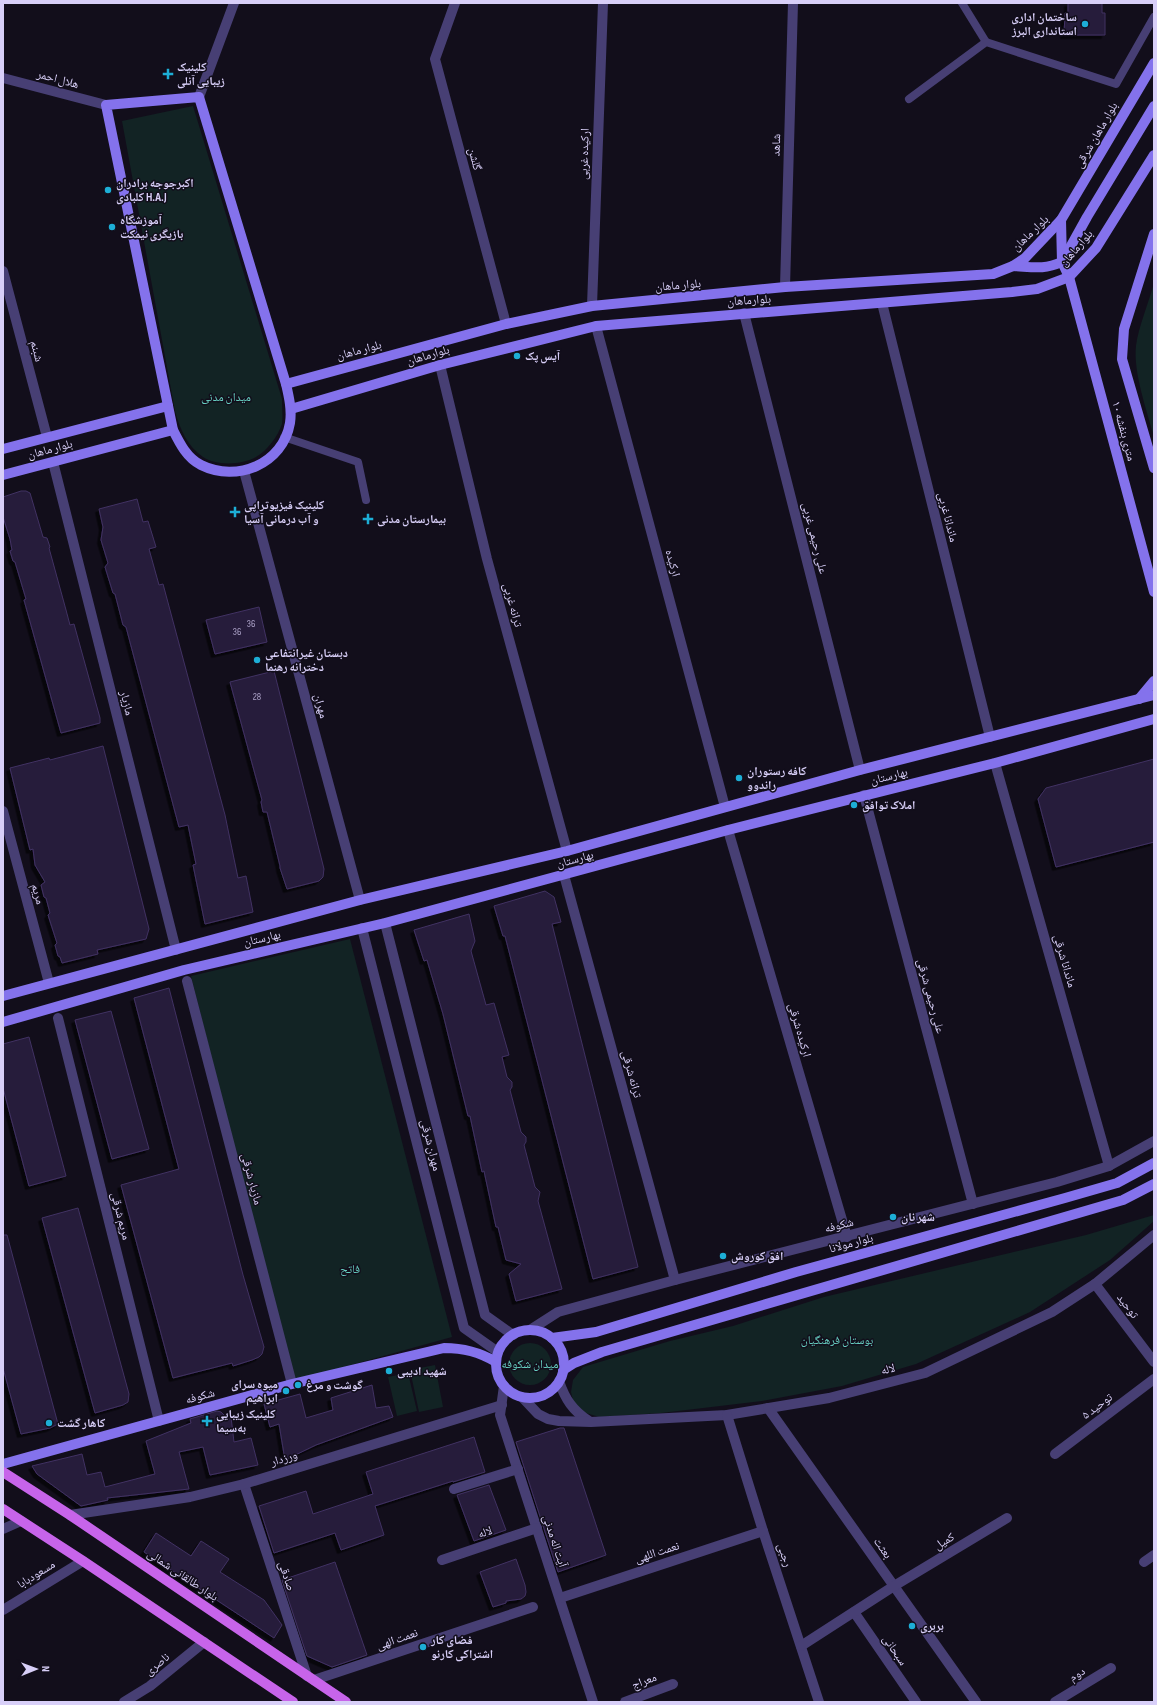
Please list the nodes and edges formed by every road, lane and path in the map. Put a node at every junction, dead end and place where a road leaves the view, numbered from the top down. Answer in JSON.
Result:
{"nodes":[{"id":1,"x":234,"y":3,"type":"edge"},
{"id":2,"x":456,"y":3,"type":"edge"},
{"id":3,"x":603,"y":3,"type":"edge"},
{"id":4,"x":793,"y":3,"type":"edge"},
{"id":5,"x":962,"y":3,"type":"edge"},
{"id":6,"x":1154,"y":18,"type":"edge"},
{"id":7,"x":986,"y":42,"type":"junction"},
{"id":8,"x":1154,"y":62,"type":"edge"},
{"id":9,"x":3,"y":78,"type":"edge"},
{"id":10,"x":199,"y":97,"type":"junction"},
{"id":11,"x":909,"y":99,"type":"dead end"},
{"id":12,"x":106,"y":105,"type":"junction"},
{"id":13,"x":1154,"y":106,"type":"edge"},
{"id":14,"x":1154,"y":156,"type":"edge"},
{"id":15,"x":1061,"y":220,"type":"junction"},
{"id":16,"x":1154,"y":234,"type":"edge"},
{"id":17,"x":1062,"y":262,"type":"junction"},
{"id":18,"x":1013,"y":266,"type":"junction"},
{"id":19,"x":3,"y":271,"type":"edge"},
{"id":20,"x":1070,"y":277,"type":"junction"},
{"id":21,"x":785,"y":287,"type":"junction"},
{"id":22,"x":882,"y":303,"type":"junction"},
{"id":23,"x":592,"y":306,"type":"junction"},
{"id":24,"x":744,"y":313,"type":"junction"},
{"id":25,"x":506,"y":324,"type":"junction"},
{"id":26,"x":596,"y":326,"type":"junction"},
{"id":27,"x":440,"y":365,"type":"junction"},
{"id":28,"x":286,"y":384,"type":"junction"},
{"id":29,"x":168,"y":406,"type":"junction"},
{"id":30,"x":291,"y":410,"type":"junction"},
{"id":31,"x":173,"y":430,"type":"junction"},
{"id":32,"x":47,"y":437,"type":"junction"},
{"id":33,"x":284,"y":437,"type":"junction"},
{"id":34,"x":3,"y":449,"type":"edge"},
{"id":35,"x":53,"y":462,"type":"junction"},
{"id":36,"x":1154,"y":468,"type":"edge"},
{"id":37,"x":244,"y":471,"type":"junction"},
{"id":38,"x":3,"y":475,"type":"edge"},
{"id":39,"x":366,"y":500,"type":"dead end"},
{"id":40,"x":1154,"y":592,"type":"edge"},
{"id":41,"x":1154,"y":681,"type":"edge"},
{"id":42,"x":1154,"y":695,"type":"edge"},
{"id":43,"x":1139,"y":699,"type":"junction"},
{"id":44,"x":1154,"y":719,"type":"edge"},
{"id":45,"x":990,"y":737,"type":"junction"},
{"id":46,"x":995,"y":763,"type":"junction"},
{"id":47,"x":860,"y":770,"type":"junction"},
{"id":48,"x":864,"y":795,"type":"junction"},
{"id":49,"x":725,"y":807,"type":"junction"},
{"id":50,"x":3,"y":811,"type":"edge"},
{"id":51,"x":728,"y":830,"type":"junction"},
{"id":52,"x":567,"y":851,"type":"junction"},
{"id":53,"x":564,"y":875,"type":"junction"},
{"id":54,"x":360,"y":900,"type":"junction"},
{"id":55,"x":384,"y":923,"type":"junction"},
{"id":56,"x":362,"y":928,"type":"junction"},
{"id":57,"x":176,"y":950,"type":"junction"},
{"id":58,"x":187,"y":981,"type":"dead end"},
{"id":59,"x":49,"y":983,"type":"junction"},
{"id":60,"x":3,"y":996,"type":"edge"},
{"id":61,"x":58,"y":1018,"type":"dead end"},
{"id":62,"x":3,"y":1022,"type":"edge"},
{"id":63,"x":1154,"y":1141,"type":"edge"},
{"id":64,"x":1154,"y":1163,"type":"edge"},
{"id":65,"x":1109,"y":1166,"type":"junction"},
{"id":66,"x":1154,"y":1184,"type":"edge"},
{"id":67,"x":973,"y":1204,"type":"junction"},
{"id":68,"x":1154,"y":1235,"type":"edge"},
{"id":69,"x":847,"y":1237,"type":"junction"},
{"id":70,"x":675,"y":1280,"type":"junction"},
{"id":71,"x":1096,"y":1284,"type":"junction"},
{"id":72,"x":530,"y":1330,"type":"junction"},
{"id":73,"x":513,"y":1335,"type":"junction"},
{"id":74,"x":552,"y":1338,"type":"junction"},
{"id":75,"x":497,"y":1357,"type":"junction"},
{"id":76,"x":1154,"y":1362,"type":"edge"},
{"id":77,"x":563,"y":1370,"type":"junction"},
{"id":78,"x":1154,"y":1379,"type":"edge"},
{"id":79,"x":559,"y":1381,"type":"junction"},
{"id":80,"x":292,"y":1384,"type":"junction"},
{"id":81,"x":504,"y":1386,"type":"junction"},
{"id":82,"x":522,"y":1397,"type":"junction"},
{"id":83,"x":502,"y":1405,"type":"junction"},
{"id":84,"x":768,"y":1408,"type":"junction"},
{"id":85,"x":727,"y":1415,"type":"junction"},
{"id":86,"x":159,"y":1421,"type":"junction"},
{"id":87,"x":591,"y":1422,"type":"junction"},
{"id":88,"x":1055,"y":1454,"type":"dead end"},
{"id":89,"x":3,"y":1464,"type":"edge"},
{"id":90,"x":518,"y":1469,"type":"junction"},
{"id":91,"x":3,"y":1472,"type":"edge"},
{"id":92,"x":244,"y":1484,"type":"junction"},
{"id":93,"x":454,"y":1489,"type":"dead end"},
{"id":94,"x":3,"y":1509,"type":"edge"},
{"id":95,"x":70,"y":1515,"type":"junction"},
{"id":96,"x":1007,"y":1518,"type":"dead end"},
{"id":97,"x":21,"y":1521,"type":"junction"},
{"id":98,"x":537,"y":1528,"type":"junction"},
{"id":99,"x":3,"y":1529,"type":"edge"},
{"id":100,"x":763,"y":1531,"type":"junction"},
{"id":101,"x":1154,"y":1555,"type":"edge"},
{"id":102,"x":83,"y":1560,"type":"junction"},
{"id":103,"x":442,"y":1560,"type":"dead end"},
{"id":104,"x":1144,"y":1562,"type":"dead end"},
{"id":105,"x":894,"y":1586,"type":"junction"},
{"id":106,"x":560,"y":1598,"type":"junction"},
{"id":107,"x":533,"y":1607,"type":"dead end"},
{"id":108,"x":3,"y":1610,"type":"edge"},
{"id":109,"x":854,"y":1612,"type":"junction"},
{"id":110,"x":204,"y":1642,"type":"junction"},
{"id":111,"x":801,"y":1646,"type":"junction"},
{"id":112,"x":1111,"y":1668,"type":"dead end"},
{"id":113,"x":311,"y":1678,"type":"junction"},
{"id":114,"x":672,"y":1684,"type":"dead end"},
{"id":115,"x":124,"y":1702,"type":"edge"},
{"id":116,"x":293,"y":1702,"type":"edge"},
{"id":117,"x":346,"y":1702,"type":"edge"},
{"id":118,"x":593,"y":1702,"type":"edge"},
{"id":119,"x":625,"y":1702,"type":"edge"},
{"id":120,"x":819,"y":1702,"type":"edge"},
{"id":121,"x":916,"y":1702,"type":"edge"},
{"id":122,"x":976,"y":1702,"type":"edge"},
{"id":123,"x":1056,"y":1702,"type":"edge"}],
"edges":[{"from":1,"to":10,"type":"street"},
{"from":2,"to":25,"type":"street","name":"گلشن"},
{"from":3,"to":23,"type":"street","name":"ارکیده غربی"},
{"from":4,"to":21,"type":"street","name":"شاهد"},
{"from":5,"to":7,"type":"lane"},
{"from":6,"to":7,"type":"lane"},
{"from":7,"to":11,"type":"lane"},
{"from":8,"to":15,"type":"main road","name":"بلوار ماهان شرقی"},
{"from":9,"to":12,"type":"street","name":"هلال احمر"},
{"from":10,"to":12,"type":"main road"},
{"from":10,"to":28,"type":"main road"},
{"from":12,"to":29,"type":"main road"},
{"from":13,"to":17,"type":"main road"},
{"from":14,"to":20,"type":"main road","name":"بلوارماهان"},
{"from":15,"to":17,"type":"main road"},
{"from":15,"to":18,"type":"main road","name":"بلوار ماهان"},
{"from":16,"to":36,"type":"main road","name":"۱۰ متری بنفشه"},
{"from":17,"to":18,"type":"main road"},
{"from":17,"to":20,"type":"main road","name":"۱۰ متری بنفشه"},
{"from":18,"to":21,"type":"main road","name":"بلوار ماهان"},
{"from":19,"to":32,"type":"street","name":"شبنم"},
{"from":20,"to":22,"type":"main road","name":"بلوارماهان"},
{"from":20,"to":40,"type":"main road","name":"۱۰ متری بنفشه"},
{"from":21,"to":23,"type":"main road","name":"بلوار ماهان"},
{"from":22,"to":24,"type":"main road","name":"بلوارماهان"},
{"from":22,"to":45,"type":"street","name":"ماندانا غربی"},
{"from":23,"to":25,"type":"main road","name":"بلوار ماهان"},
{"from":24,"to":26,"type":"main road","name":"بلوارماهان"},
{"from":24,"to":47,"type":"street","name":"علی رحیمی غربی"},
{"from":25,"to":28,"type":"main road","name":"بلوار ماهان"},
{"from":26,"to":27,"type":"main road","name":"بلوارماهان"},
{"from":26,"to":49,"type":"street","name":"ارکیده"},
{"from":27,"to":30,"type":"main road","name":"بلوارماهان"},
{"from":27,"to":52,"type":"street","name":"ترانه غربی"},
{"from":28,"to":30,"type":"main road"},
{"from":29,"to":31,"type":"main road"},
{"from":29,"to":32,"type":"main road","name":"بلوار ماهان"},
{"from":30,"to":33,"type":"main road"},
{"from":31,"to":35,"type":"main road","name":"بلوار ماهان"},
{"from":31,"to":37,"type":"main road"},
{"from":32,"to":34,"type":"main road","name":"بلوار ماهان"},
{"from":33,"to":37,"type":"main road"},
{"from":33,"to":39,"type":"lane"},
{"from":35,"to":38,"type":"main road","name":"بلوار ماهان"},
{"from":35,"to":57,"type":"street","name":"مازیار"},
{"from":37,"to":54,"type":"street","name":"مهران"},
{"from":41,"to":43,"type":"main road"},
{"from":42,"to":43,"type":"main road","name":"بهارستان"},
{"from":43,"to":45,"type":"main road","name":"بهارستان"},
{"from":44,"to":46,"type":"main road","name":"بهارستان"},
{"from":45,"to":47,"type":"main road","name":"بهارستان"},
{"from":46,"to":48,"type":"main road","name":"بهارستان"},
{"from":46,"to":65,"type":"street","name":"ماندانا شرقی"},
{"from":47,"to":49,"type":"main road","name":"بهارستان"},
{"from":48,"to":51,"type":"main road","name":"بهارستان"},
{"from":48,"to":67,"type":"street","name":"علی رحیمی شرقی"},
{"from":49,"to":52,"type":"main road","name":"بهارستان"},
{"from":50,"to":59,"type":"street","name":"مریم"},
{"from":51,"to":53,"type":"main road","name":"بهارستان"},
{"from":51,"to":69,"type":"street","name":"ارکیده شرقی"},
{"from":52,"to":54,"type":"main road","name":"بهارستان"},
{"from":53,"to":55,"type":"main road","name":"بهارستان"},
{"from":53,"to":70,"type":"street","name":"ترانه شرقی"},
{"from":54,"to":57,"type":"main road","name":"بهارستان"},
{"from":55,"to":56,"type":"main road","name":"بهارستان"},
{"from":55,"to":73,"type":"street","name":"مهران شرقی"},
{"from":56,"to":62,"type":"main road","name":"بهارستان"},
{"from":56,"to":75,"type":"street","name":"مهران شرقی"},
{"from":57,"to":59,"type":"main road","name":"بهارستان"},
{"from":58,"to":80,"type":"street","name":"مازیار شرقی"},
{"from":59,"to":60,"type":"main road","name":"بهارستان"},
{"from":61,"to":86,"type":"street","name":"مریم شرقی"},
{"from":63,"to":65,"type":"street","name":"شکوفه"},
{"from":64,"to":74,"type":"main road","name":"بلوار مولانا"},
{"from":65,"to":67,"type":"street","name":"شکوفه"},
{"from":66,"to":77,"type":"main road"},
{"from":67,"to":69,"type":"street","name":"شکوفه"},
{"from":68,"to":71,"type":"street","name":"لاله"},
{"from":69,"to":70,"type":"street","name":"شکوفه"},
{"from":70,"to":72,"type":"street","name":"شکوفه"},
{"from":71,"to":76,"type":"street","name":"توحید"},
{"from":71,"to":84,"type":"street","name":"لاله"},
{"from":72,"to":73,"type":"main road"},
{"from":72,"to":74,"type":"main road"},
{"from":73,"to":75,"type":"main road"},
{"from":74,"to":77,"type":"main road"},
{"from":75,"to":80,"type":"main road","name":"شکوفه"},
{"from":75,"to":81,"type":"main road"},
{"from":77,"to":79,"type":"main road"},
{"from":78,"to":88,"type":"street","name":"توحید ۵"},
{"from":79,"to":82,"type":"main road"},
{"from":79,"to":87,"type":"street"},
{"from":80,"to":86,"type":"main road","name":"شکوفه"},
{"from":81,"to":82,"type":"main road"},
{"from":81,"to":83,"type":"street","name":"آیت اله مدنی"},
{"from":82,"to":87,"type":"street","name":"لاله"},
{"from":83,"to":90,"type":"street","name":"آیت اله مدنی"},
{"from":83,"to":92,"type":"street","name":"ورزدار"},
{"from":84,"to":85,"type":"street","name":"لاله"},
{"from":84,"to":105,"type":"street","name":"بعثت"},
{"from":85,"to":87,"type":"street","name":"لاله"},
{"from":85,"to":100,"type":"street","name":"رجبی"},
{"from":86,"to":89,"type":"main road","name":"شکوفه"},
{"from":90,"to":93,"type":"street"},
{"from":90,"to":98,"type":"street","name":"آیت اله مدنی"},
{"from":91,"to":95,"type":"main road","name":"بلوار طالقانی شمالی"},
{"from":92,"to":95,"type":"street","name":"ورزدار"},
{"from":92,"to":113,"type":"street","name":"صادقی"},
{"from":94,"to":97,"type":"main road"},
{"from":95,"to":113,"type":"main road","name":"بلوار طالقانی شمالی"},
{"from":96,"to":105,"type":"street","name":"کمیل"},
{"from":97,"to":99,"type":"street"},
{"from":97,"to":102,"type":"main road"},
{"from":98,"to":103,"type":"street","name":"لاله"},
{"from":98,"to":106,"type":"street","name":"آیت اله مدنی"},
{"from":100,"to":106,"type":"street","name":"نعمت اللهی"},
{"from":100,"to":111,"type":"street","name":"رجبی"},
{"from":101,"to":104,"type":"street"},
{"from":102,"to":108,"type":"street","name":"مسعودبابا"},
{"from":102,"to":110,"type":"main road"},
{"from":105,"to":109,"type":"street","name":"کمیل"},
{"from":105,"to":122,"type":"street","name":"بعثت"},
{"from":106,"to":118,"type":"street","name":"آیت اله مدنی"},
{"from":107,"to":113,"type":"street","name":"نعمت الهی"},
{"from":109,"to":111,"type":"street","name":"کمیل"},
{"from":109,"to":121,"type":"street","name":"سبحانی"},
{"from":110,"to":115,"type":"street","name":"ناصری"},
{"from":110,"to":116,"type":"main road"},
{"from":111,"to":120,"type":"street","name":"رجبی"},
{"from":112,"to":123,"type":"street","name":"دوم"},
{"from":113,"to":117,"type":"main road","name":"بلوار طالقانی شمالی"},
{"from":114,"to":119,"type":"street","name":"معراج"}]}
